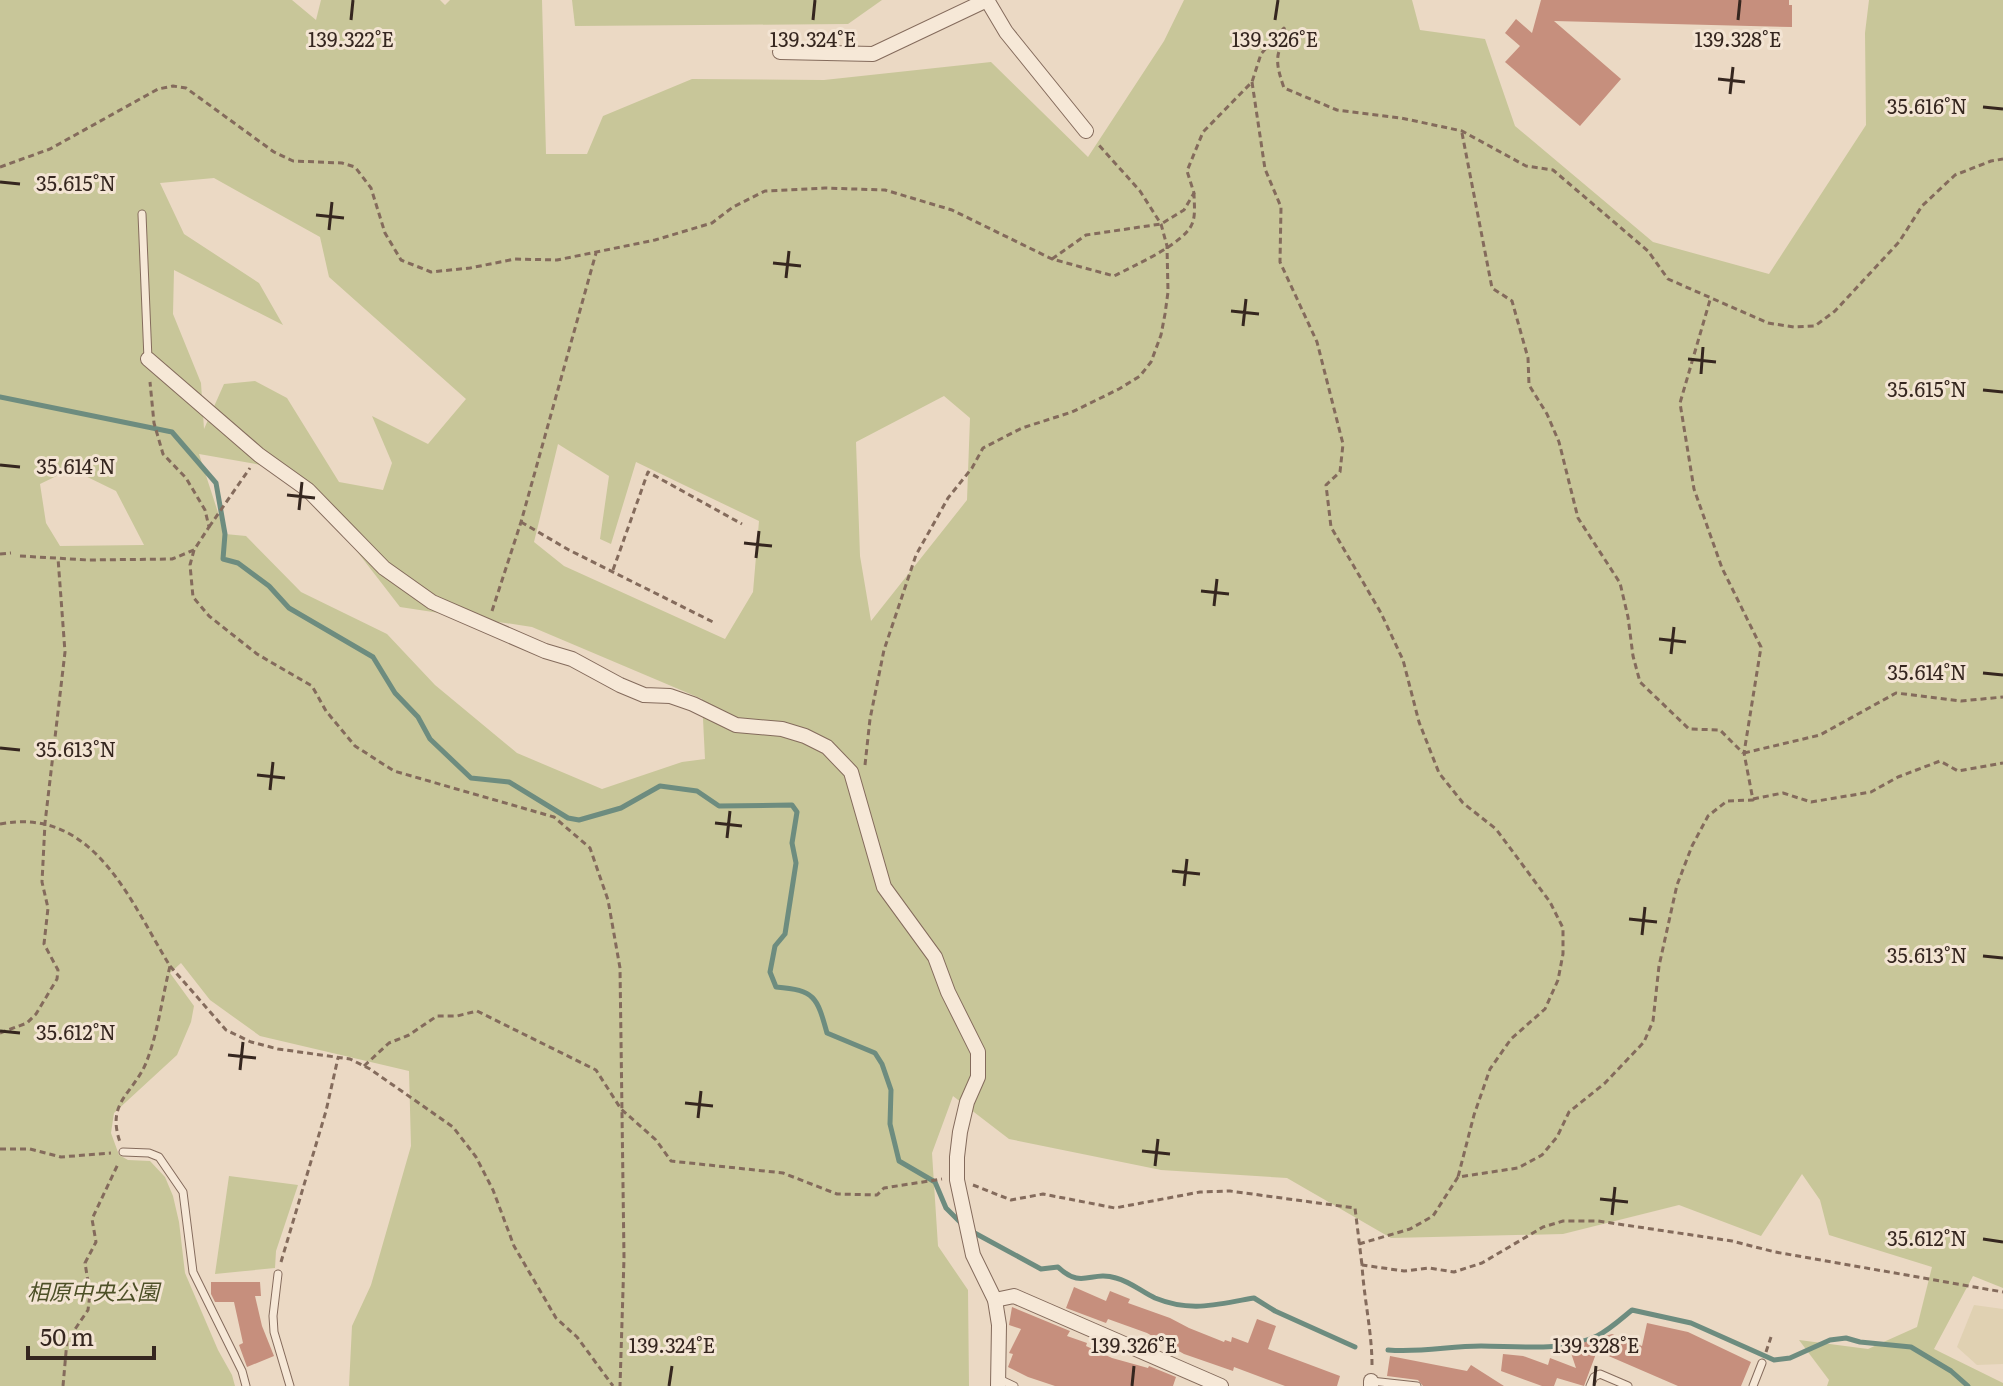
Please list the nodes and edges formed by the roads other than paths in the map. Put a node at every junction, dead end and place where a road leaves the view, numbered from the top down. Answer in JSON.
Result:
{"nodes":[{"id":1,"x":987,"y":0,"type":"edge"},
{"id":2,"x":780,"y":52,"type":"dead end"},
{"id":3,"x":1086,"y":131,"type":"road end"},
{"id":4,"x":142,"y":214,"type":"dead end"},
{"id":5,"x":148,"y":359,"type":"joint"},
{"id":6,"x":123,"y":1152,"type":"road end"},
{"id":7,"x":278,"y":1274,"type":"road end"},
{"id":8,"x":995,"y":1300,"type":"junction"},
{"id":9,"x":1762,"y":1363,"type":"dead end"},
{"id":10,"x":998,"y":1383,"type":"edge"},
{"id":11,"x":1371,"y":1384,"type":"edge"},
{"id":12,"x":246,"y":1386,"type":"edge"},
{"id":13,"x":290,"y":1386,"type":"edge"},
{"id":14,"x":1014,"y":1386,"type":"edge"},
{"id":15,"x":1221,"y":1386,"type":"edge"},
{"id":16,"x":1417,"y":1386,"type":"edge"},
{"id":17,"x":1590,"y":1386,"type":"edge"},
{"id":18,"x":1628,"y":1386,"type":"edge"},
{"id":19,"x":1753,"y":1386,"type":"edge"}],
"edges":[{"from":1,"to":2,"type":"street"},
{"from":1,"to":3,"type":"street"},
{"from":4,"to":5,"type":"lane"},
{"from":5,"to":8,"type":"street"},
{"from":6,"to":12,"type":"lane"},
{"from":7,"to":13,"type":"lane"},
{"from":8,"to":10,"type":"street"},
{"from":8,"to":15,"type":"street"},
{"from":9,"to":19,"type":"lane"},
{"from":10,"to":14,"type":"lane"},
{"from":11,"to":16,"type":"lane"},
{"from":17,"to":18,"type":"lane"}]}
